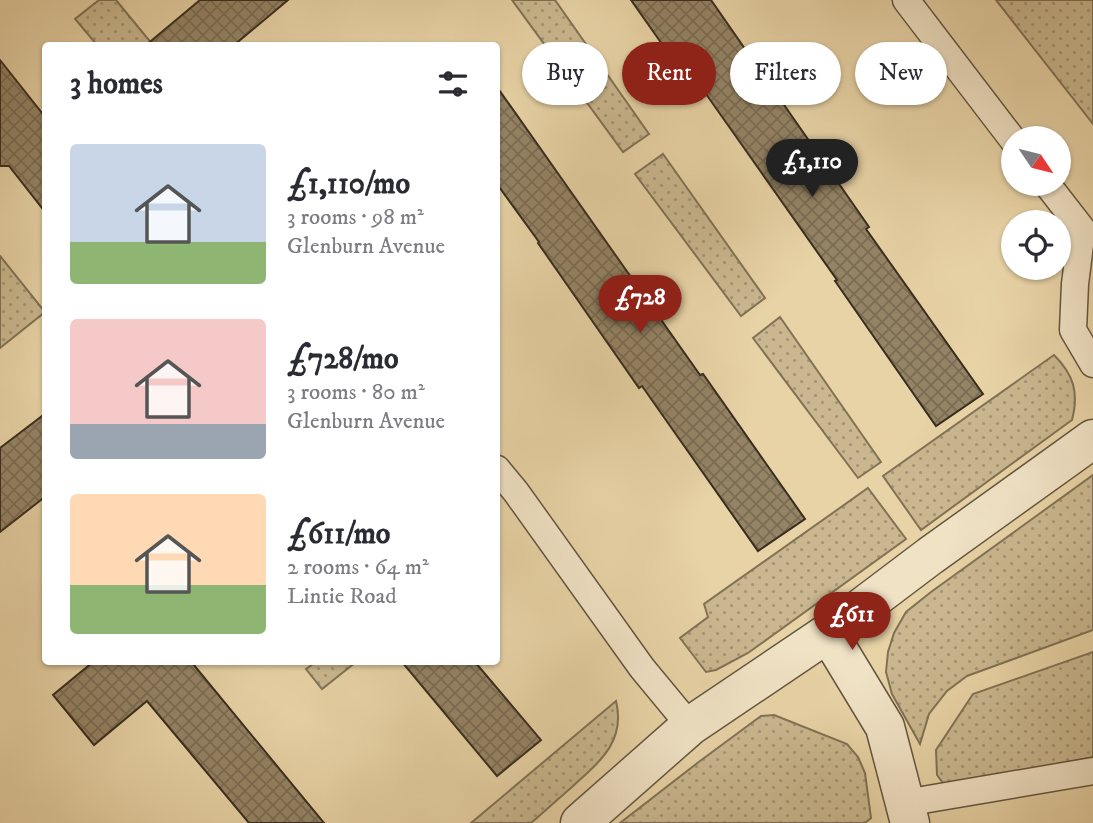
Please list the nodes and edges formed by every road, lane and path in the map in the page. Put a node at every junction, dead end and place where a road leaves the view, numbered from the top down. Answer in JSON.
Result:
{"nodes":[{"id":1,"x":906,"y":0,"type":"edge"},
{"id":2,"x":1002,"y":126,"type":"edge"},
{"id":3,"x":1056,"y":196,"type":"edge"},
{"id":4,"x":1093,"y":364,"type":"edge"},
{"id":5,"x":1093,"y":439,"type":"edge"},
{"id":6,"x":500,"y":473,"type":"edge"},
{"id":7,"x":828,"y":633,"type":"junction"},
{"id":8,"x":690,"y":726,"type":"junction"},
{"id":9,"x":1093,"y":771,"type":"edge"},
{"id":10,"x":908,"y":813,"type":"edge"},
{"id":11,"x":580,"y":823,"type":"edge"}],
"edges":[{"from":1,"to":2,"type":"lane"},
{"from":3,"to":4,"type":"lane"},
{"from":5,"to":7,"type":"street"},
{"from":6,"to":8,"type":"lane"},
{"from":7,"to":8,"type":"street"},
{"from":7,"to":10,"type":"street"},
{"from":8,"to":11,"type":"street"},
{"from":9,"to":10,"type":"lane"}]}
